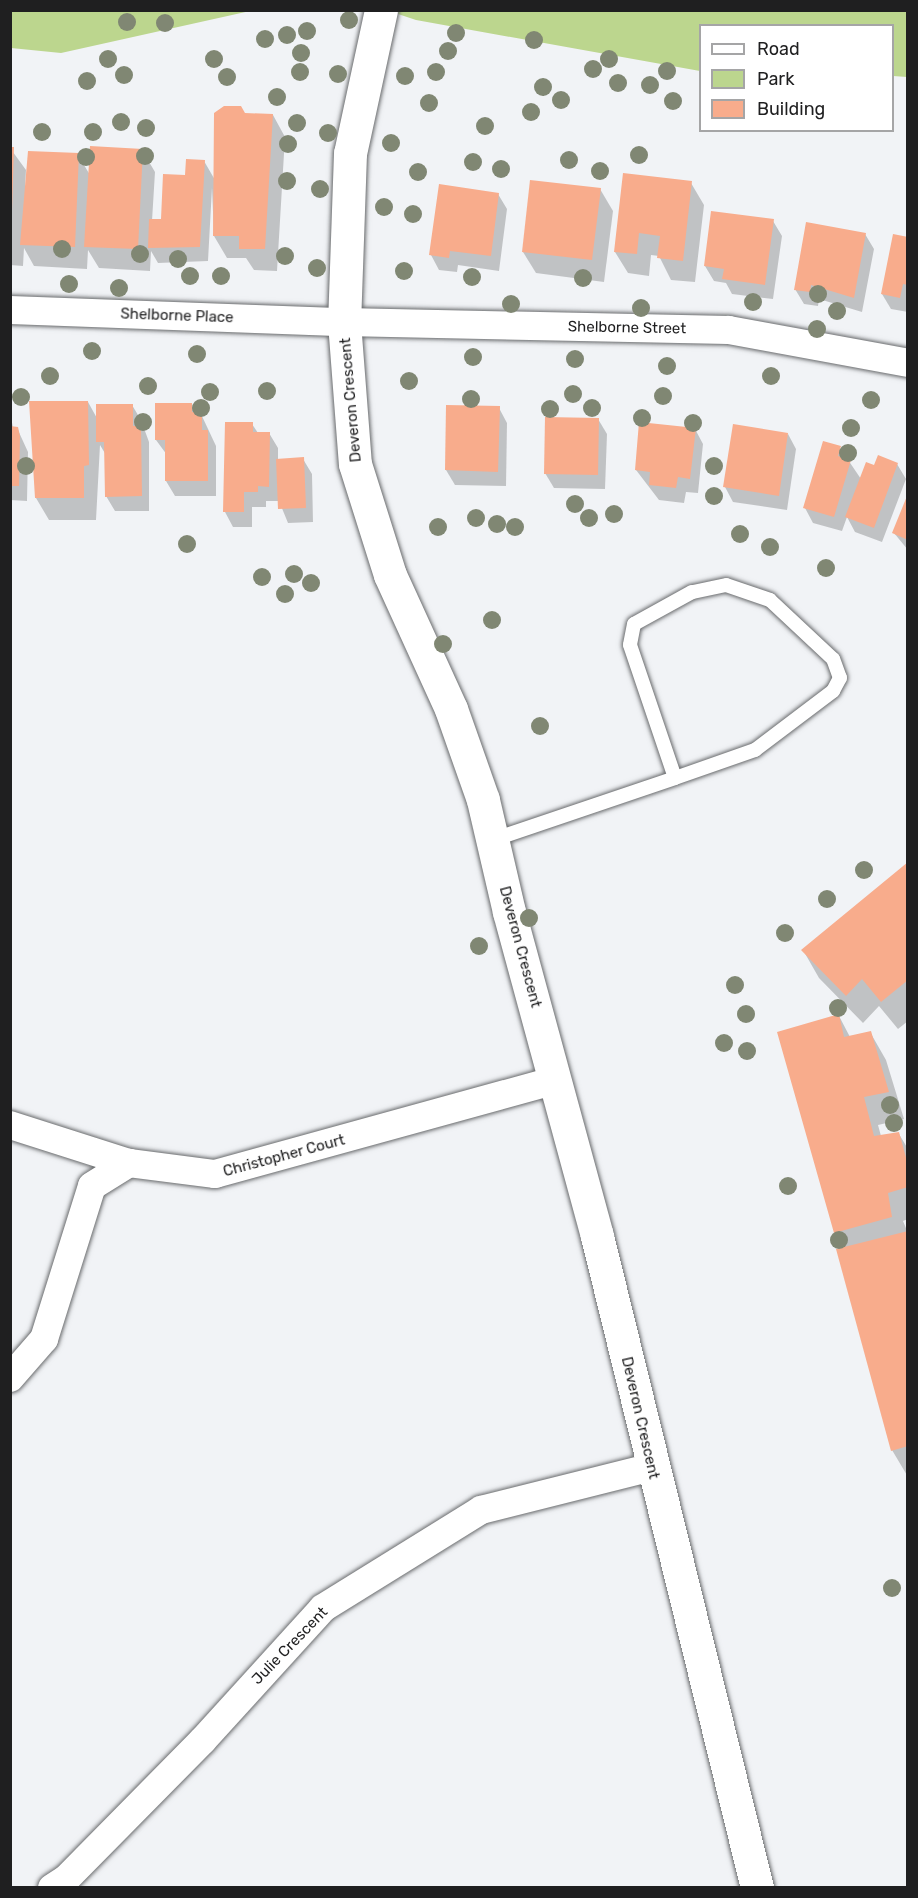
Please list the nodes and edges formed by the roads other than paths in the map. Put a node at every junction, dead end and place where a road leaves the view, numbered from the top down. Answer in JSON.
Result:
{"nodes":[{"id":1,"x":381,"y":10,"type":"edge"},
{"id":2,"x":10,"y":310,"type":"edge"},
{"id":3,"x":344,"y":322,"type":"junction"},
{"id":4,"x":908,"y":363,"type":"edge"},
{"id":5,"x":675,"y":778,"type":"junction"},
{"id":6,"x":492,"y":840,"type":"junction"},
{"id":7,"x":556,"y":1080,"type":"junction"},
{"id":8,"x":10,"y":1125,"type":"edge"},
{"id":9,"x":129,"y":1163,"type":"junction"},
{"id":10,"x":10,"y":1378,"type":"edge"},
{"id":11,"x":652,"y":1467,"type":"junction"},
{"id":12,"x":52,"y":1887,"type":"edge"},
{"id":13,"x":756,"y":1887,"type":"edge"}],
"edges":[{"from":1,"to":3,"type":"street","name":"Deveron Crescent"},
{"from":2,"to":3,"type":"street","name":"Shelborne Place"},
{"from":3,"to":4,"type":"street","name":"Shelborne Street"},
{"from":3,"to":6,"type":"street","name":"Deveron Crescent"},
{"from":5,"to":5,"type":"lane"},
{"from":5,"to":6,"type":"lane"},
{"from":6,"to":7,"type":"street","name":"Deveron Crescent"},
{"from":7,"to":9,"type":"street","name":"Christopher Court"},
{"from":7,"to":11,"type":"street","name":"Deveron Crescent"},
{"from":8,"to":9,"type":"street","name":"Christopher Court"},
{"from":9,"to":10,"type":"street"},
{"from":11,"to":12,"type":"street","name":"Julie Crescent"},
{"from":11,"to":13,"type":"street","name":"Deveron Crescent"}]}
